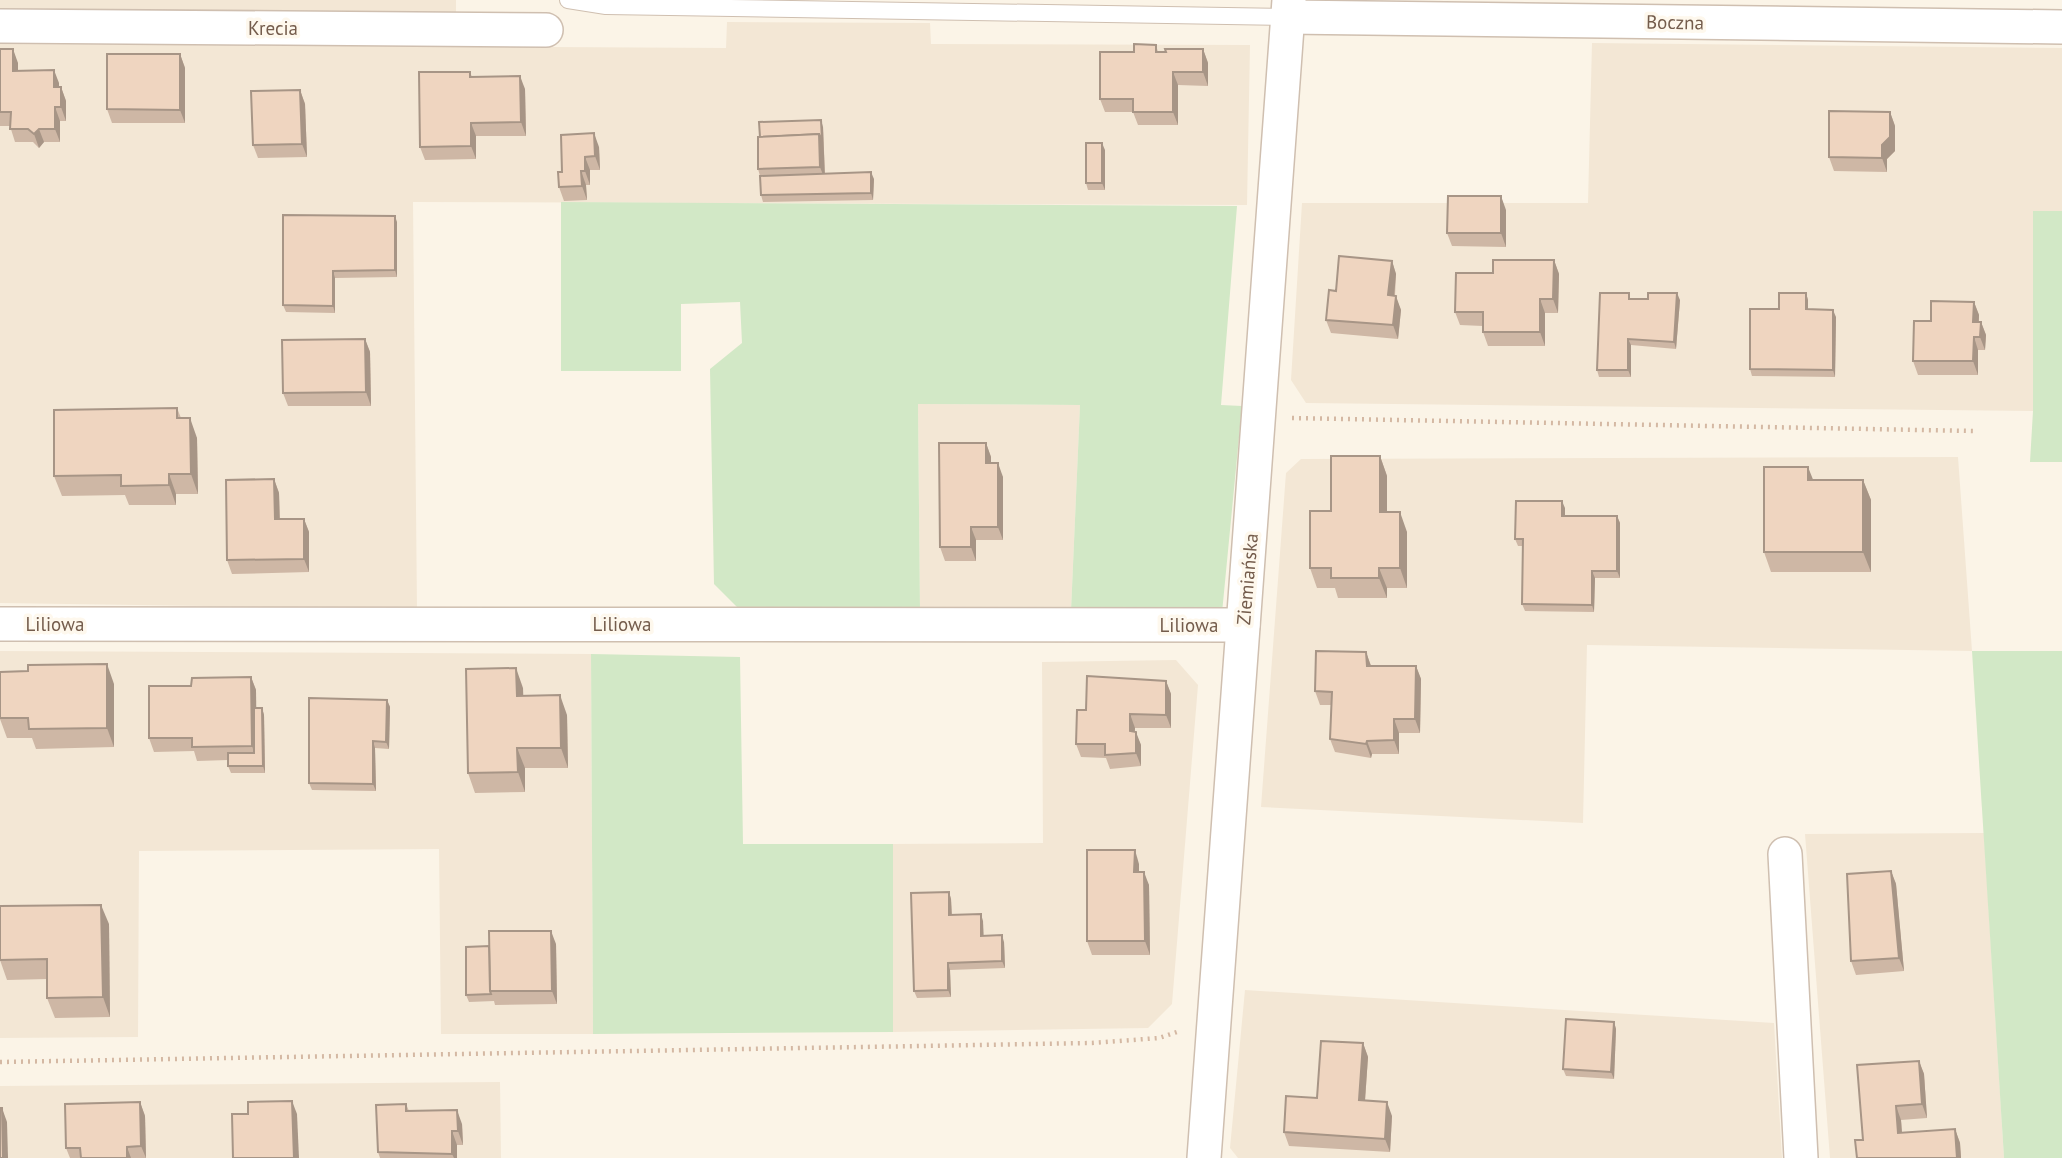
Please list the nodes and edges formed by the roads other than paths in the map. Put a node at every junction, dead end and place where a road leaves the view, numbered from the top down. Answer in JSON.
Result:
{"nodes":[{"id":1,"x":568,"y":0,"type":"edge"},
{"id":2,"x":1288,"y":9,"type":"edge"},
{"id":3,"x":0,"y":26,"type":"edge"},
{"id":4,"x":2062,"y":27,"type":"edge"},
{"id":5,"x":546,"y":30,"type":"dead end"},
{"id":6,"x":0,"y":624,"type":"edge"},
{"id":7,"x":1243,"y":625,"type":"junction"},
{"id":8,"x":1785,"y":854,"type":"dead end"},
{"id":9,"x":1204,"y":1158,"type":"edge"},
{"id":10,"x":1801,"y":1158,"type":"edge"}],
"edges":[{"from":1,"to":2,"type":"lane"},
{"from":2,"to":4,"type":"street","name":"Boczna"},
{"from":2,"to":7,"type":"street","name":"Ziemiańska"},
{"from":3,"to":5,"type":"street","name":"Krecia"},
{"from":6,"to":7,"type":"street","name":"Liliowa"},
{"from":7,"to":9,"type":"street","name":"Ziemiańska"},
{"from":8,"to":10,"type":"street"}]}
